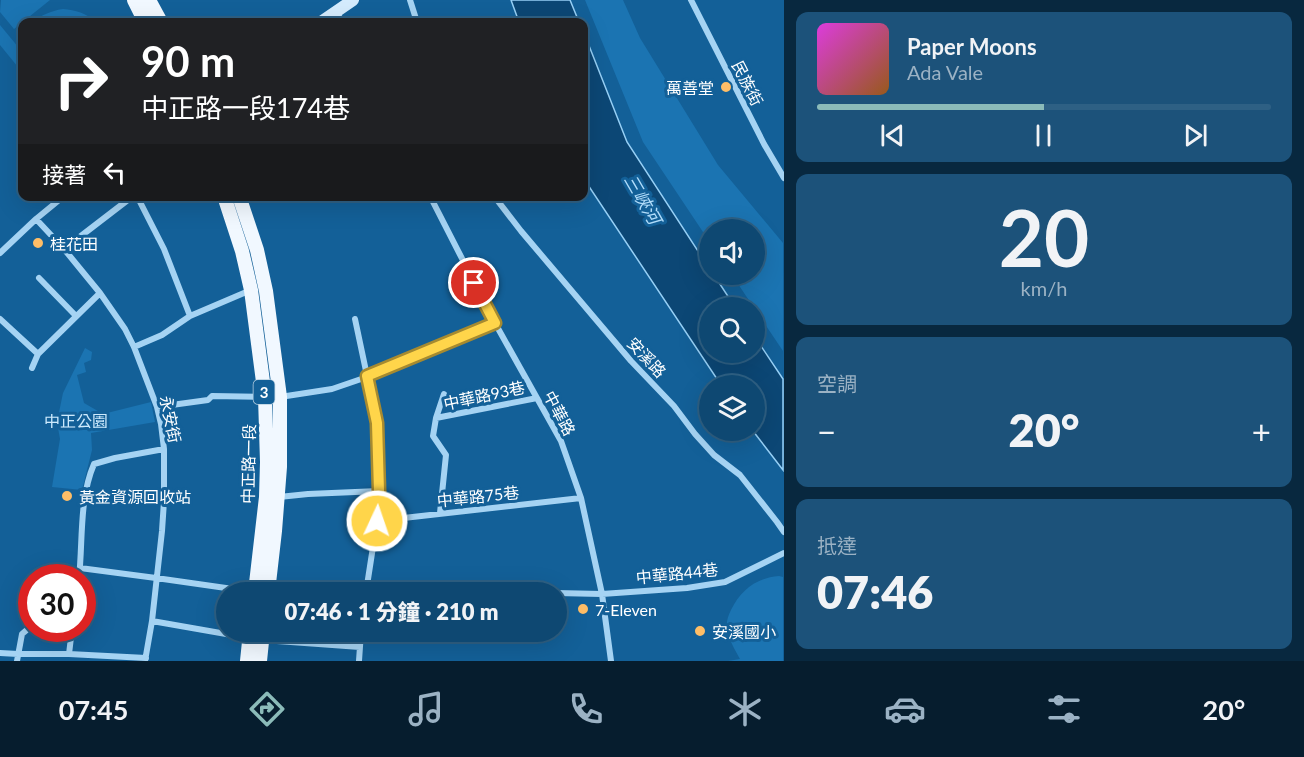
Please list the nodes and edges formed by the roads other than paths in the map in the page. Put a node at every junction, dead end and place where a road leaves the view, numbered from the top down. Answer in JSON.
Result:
{"nodes":[{"id":1,"x":134,"y":0,"type":"edge"},
{"id":2,"x":149,"y":0,"type":"edge"},
{"id":3,"x":353,"y":0,"type":"edge"},
{"id":4,"x":410,"y":0,"type":"edge"},
{"id":5,"x":691,"y":0,"type":"edge"},
{"id":6,"x":340,"y":17,"type":"edge"},
{"id":7,"x":143,"y":18,"type":"edge"},
{"id":8,"x":159,"y":18,"type":"edge"},
{"id":9,"x":416,"y":18,"type":"edge"},
{"id":10,"x":783,"y":178,"type":"edge"},
{"id":11,"x":58,"y":201,"type":"edge"},
{"id":12,"x":128,"y":201,"type":"edge"},
{"id":13,"x":138,"y":201,"type":"edge"},
{"id":14,"x":226,"y":201,"type":"edge"},
{"id":15,"x":241,"y":201,"type":"edge"},
{"id":16,"x":433,"y":201,"type":"edge"},
{"id":17,"x":498,"y":201,"type":"edge"},
{"id":18,"x":36,"y":219,"type":"junction"},
{"id":19,"x":64,"y":249,"type":"junction"},
{"id":20,"x":0,"y":253,"type":"edge"},
{"id":21,"x":39,"y":278,"type":"dead end"},
{"id":22,"x":251,"y":290,"type":"junction"},
{"id":23,"x":100,"y":293,"type":"junction"},
{"id":24,"x":76,"y":316,"type":"junction"},
{"id":25,"x":190,"y":316,"type":"junction"},
{"id":26,"x":0,"y":319,"type":"edge"},
{"id":27,"x":355,"y":319,"type":"dead end"},
{"id":28,"x":495,"y":323,"type":"junction"},
{"id":29,"x":134,"y":347,"type":"junction"},
{"id":30,"x":38,"y":354,"type":"junction"},
{"id":31,"x":32,"y":368,"type":"dead end"},
{"id":32,"x":367,"y":376,"type":"junction"},
{"id":33,"x":444,"y":394,"type":"dead end"},
{"id":34,"x":265,"y":397,"type":"junction"},
{"id":35,"x":280,"y":397,"type":"junction"},
{"id":36,"x":537,"y":398,"type":"junction"},
{"id":37,"x":157,"y":407,"type":"junction"},
{"id":38,"x":436,"y":418,"type":"junction"},
{"id":39,"x":164,"y":449,"type":"junction"},
{"id":40,"x":379,"y":491,"type":"junction"},
{"id":41,"x":278,"y":497,"type":"junction"},
{"id":42,"x":581,"y":498,"type":"junction"},
{"id":43,"x":440,"y":513,"type":"junction"},
{"id":44,"x":377,"y":521,"type":"junction"},
{"id":45,"x":783,"y":532,"type":"edge"},
{"id":46,"x":783,"y":553,"type":"edge"},
{"id":47,"x":80,"y":564,"type":"edge"},
{"id":48,"x":96,"y":570,"type":"edge"},
{"id":49,"x":156,"y":578,"type":"junction"},
{"id":50,"x":256,"y":582,"type":"edge"},
{"id":51,"x":269,"y":582,"type":"edge"},
{"id":52,"x":368,"y":582,"type":"edge"},
{"id":53,"x":216,"y":586,"type":"edge"},
{"id":54,"x":567,"y":593,"type":"edge"},
{"id":55,"x":602,"y":594,"type":"junction"},
{"id":56,"x":152,"y":621,"type":"junction"},
{"id":57,"x":216,"y":630,"type":"edge"},
{"id":58,"x":21,"y":642,"type":"edge"},
{"id":59,"x":70,"y":642,"type":"edge"},
{"id":60,"x":254,"y":642,"type":"edge"},
{"id":61,"x":257,"y":642,"type":"edge"},
{"id":62,"x":322,"y":642,"type":"edge"},
{"id":63,"x":360,"y":642,"type":"edge"},
{"id":64,"x":360,"y":646,"type":"junction"},
{"id":65,"x":0,"y":653,"type":"edge"},
{"id":66,"x":69,"y":654,"type":"junction"},
{"id":67,"x":18,"y":658,"type":"edge"},
{"id":68,"x":146,"y":659,"type":"edge"},
{"id":69,"x":247,"y":661,"type":"edge"},
{"id":70,"x":260,"y":661,"type":"edge"},
{"id":71,"x":358,"y":661,"type":"edge"},
{"id":72,"x":611,"y":661,"type":"edge"}],
"edges":[{"from":1,"to":7,"type":"main road"},
{"from":2,"to":8,"type":"main road"},
{"from":3,"to":6,"type":"street"},
{"from":4,"to":9,"type":"street"},
{"from":5,"to":10,"type":"street","name":"民族街"},
{"from":11,"to":18,"type":"street"},
{"from":12,"to":19,"type":"street"},
{"from":13,"to":25,"type":"street"},
{"from":14,"to":22,"type":"main road","name":"中正路一段","number":"3"},
{"from":15,"to":35,"type":"main road","name":"中正路一段","number":"3"},
{"from":16,"to":28,"type":"street","name":"中華路"},
{"from":17,"to":45,"type":"street","name":"安溪路"},
{"from":18,"to":19,"type":"street","name":"永安街"},
{"from":18,"to":20,"type":"street"},
{"from":19,"to":23,"type":"street","name":"永安街"},
{"from":21,"to":24,"type":"street"},
{"from":22,"to":25,"type":"street"},
{"from":22,"to":34,"type":"main road","name":"中正路一段","number":"3"},
{"from":23,"to":24,"type":"street"},
{"from":23,"to":29,"type":"street","name":"永安街"},
{"from":24,"to":30,"type":"street"},
{"from":25,"to":29,"type":"street"},
{"from":26,"to":30,"type":"street"},
{"from":27,"to":32,"type":"street"},
{"from":28,"to":32,"type":"street"},
{"from":28,"to":36,"type":"street","name":"中華路"},
{"from":29,"to":37,"type":"street","name":"永安街"},
{"from":30,"to":31,"type":"street"},
{"from":32,"to":35,"type":"street"},
{"from":32,"to":40,"type":"street"},
{"from":33,"to":38,"type":"street"},
{"from":34,"to":37,"type":"street"},
{"from":34,"to":50,"type":"main road","name":"中正路一段","number":"3"},
{"from":35,"to":41,"type":"main road","name":"中正路一段","number":"3"},
{"from":36,"to":38,"type":"street","name":"中華路93巷"},
{"from":36,"to":42,"type":"street","name":"中華路"},
{"from":37,"to":39,"type":"street","name":"永安街"},
{"from":38,"to":43,"type":"street"},
{"from":39,"to":47,"type":"street"},
{"from":39,"to":49,"type":"street","name":"永安街"},
{"from":40,"to":41,"type":"street"},
{"from":40,"to":44,"type":"street"},
{"from":41,"to":51,"type":"main road","name":"中正路一段","number":"3"},
{"from":42,"to":43,"type":"street","name":"中華路75巷"},
{"from":42,"to":55,"type":"street","name":"中華路"},
{"from":43,"to":44,"type":"street","name":"中華路75巷"},
{"from":44,"to":52,"type":"street"},
{"from":46,"to":55,"type":"street","name":"中華路44巷"},
{"from":48,"to":49,"type":"street"},
{"from":49,"to":53,"type":"street"},
{"from":49,"to":56,"type":"street","name":"永安街"},
{"from":54,"to":55,"type":"street","name":"中華路44巷"},
{"from":55,"to":72,"type":"street","name":"中華路"},
{"from":56,"to":57,"type":"street"},
{"from":56,"to":68,"type":"street","name":"永安街"},
{"from":58,"to":67,"type":"street"},
{"from":59,"to":66,"type":"street"},
{"from":60,"to":69,"type":"main road"},
{"from":61,"to":70,"type":"main road"},
{"from":62,"to":64,"type":"street"},
{"from":63,"to":64,"type":"street"},
{"from":64,"to":71,"type":"street"},
{"from":65,"to":67,"type":"street"},
{"from":66,"to":67,"type":"street"},
{"from":66,"to":68,"type":"street"}]}
